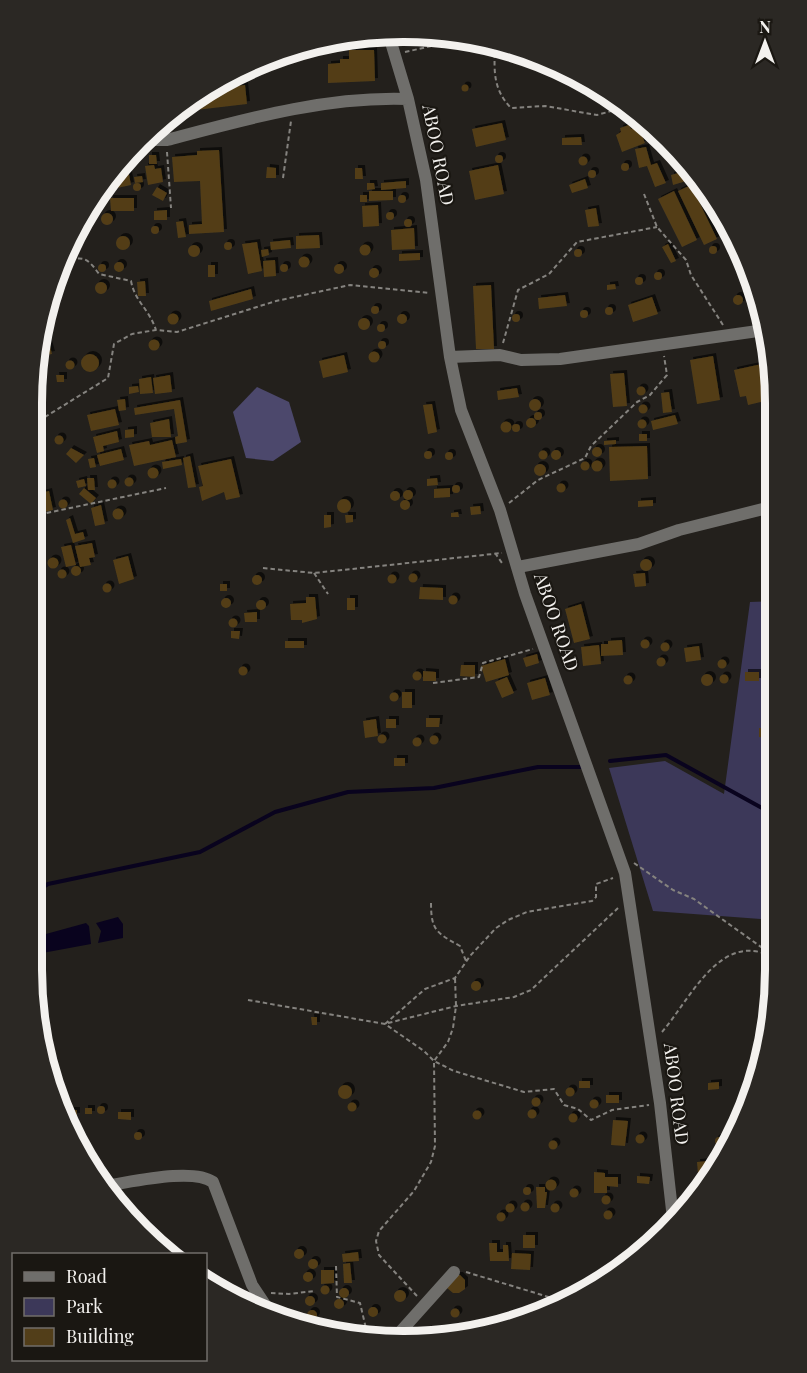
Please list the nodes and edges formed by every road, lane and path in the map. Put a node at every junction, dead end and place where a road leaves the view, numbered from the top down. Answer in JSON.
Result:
{"nodes":[{"id":1,"x":392,"y":43,"type":"edge"},
{"id":2,"x":439,"y":44,"type":"edge"},
{"id":3,"x":396,"y":53,"type":"junction"},
{"id":4,"x":495,"y":54,"type":"edge"},
{"id":5,"x":408,"y":99,"type":"junction"},
{"id":6,"x":289,"y":110,"type":"junction"},
{"id":7,"x":614,"y":110,"type":"edge"},
{"id":8,"x":156,"y":140,"type":"edge"},
{"id":9,"x":167,"y":140,"type":"junction"},
{"id":10,"x":283,"y":178,"type":"dead end"},
{"id":11,"x":644,"y":194,"type":"dead end"},
{"id":12,"x":171,"y":208,"type":"dead end"},
{"id":13,"x":657,"y":227,"type":"junction"},
{"id":14,"x":73,"y":259,"type":"edge"},
{"id":15,"x":442,"y":294,"type":"junction"},
{"id":16,"x":156,"y":330,"type":"junction"},
{"id":17,"x":758,"y":331,"type":"edge"},
{"id":18,"x":729,"y":335,"type":"junction"},
{"id":19,"x":659,"y":343,"type":"junction"},
{"id":20,"x":500,"y":355,"type":"junction"},
{"id":21,"x":450,"y":357,"type":"junction"},
{"id":22,"x":42,"y":419,"type":"edge"},
{"id":23,"x":166,"y":488,"type":"dead end"},
{"id":24,"x":765,"y":508,"type":"edge"},
{"id":25,"x":500,"y":510,"type":"junction"},
{"id":26,"x":42,"y":514,"type":"edge"},
{"id":27,"x":514,"y":553,"type":"junction"},
{"id":28,"x":518,"y":567,"type":"junction"},
{"id":29,"x":263,"y":568,"type":"dead end"},
{"id":30,"x":314,"y":573,"type":"junction"},
{"id":31,"x":327,"y":594,"type":"dead end"},
{"id":32,"x":545,"y":647,"type":"junction"},
{"id":33,"x":433,"y":683,"type":"dead end"},
{"id":34,"x":621,"y":858,"type":"junction"},
{"id":35,"x":625,"y":873,"type":"junction"},
{"id":36,"x":630,"y":896,"type":"junction"},
{"id":37,"x":431,"y":903,"type":"dead end"},
{"id":38,"x":765,"y":951,"type":"edge"},
{"id":39,"x":765,"y":954,"type":"edge"},
{"id":40,"x":466,"y":961,"type":"junction"},
{"id":41,"x":455,"y":978,"type":"junction"},
{"id":42,"x":248,"y":1000,"type":"dead end"},
{"id":43,"x":456,"y":1006,"type":"junction"},
{"id":44,"x":386,"y":1024,"type":"junction"},
{"id":45,"x":651,"y":1043,"type":"junction"},
{"id":46,"x":434,"y":1061,"type":"junction"},
{"id":47,"x":660,"y":1103,"type":"junction"},
{"id":48,"x":113,"y":1185,"type":"edge"},
{"id":49,"x":672,"y":1211,"type":"edge"},
{"id":50,"x":336,"y":1266,"type":"dead end"},
{"id":51,"x":454,"y":1272,"type":"joint"},
{"id":52,"x":252,"y":1285,"type":"junction"},
{"id":53,"x":314,"y":1291,"type":"dead end"},
{"id":54,"x":553,"y":1298,"type":"edge"},
{"id":55,"x":264,"y":1302,"type":"edge"},
{"id":56,"x":425,"y":1305,"type":"junction"},
{"id":57,"x":366,"y":1329,"type":"edge"},
{"id":58,"x":401,"y":1331,"type":"edge"}],
"edges":[{"from":1,"to":3,"type":"street","name":"ABOO ROAD"},
{"from":2,"to":3,"type":"path"},
{"from":3,"to":5,"type":"street","name":"ABOO ROAD"},
{"from":4,"to":7,"type":"path"},
{"from":5,"to":6,"type":"street"},
{"from":5,"to":15,"type":"street","name":"ABOO ROAD"},
{"from":6,"to":9,"type":"street"},
{"from":6,"to":10,"type":"path"},
{"from":8,"to":9,"type":"street"},
{"from":9,"to":12,"type":"path"},
{"from":11,"to":13,"type":"path"},
{"from":13,"to":18,"type":"path"},
{"from":13,"to":20,"type":"path"},
{"from":14,"to":16,"type":"path"},
{"from":15,"to":16,"type":"path"},
{"from":15,"to":21,"type":"street","name":"ABOO ROAD"},
{"from":16,"to":22,"type":"path"},
{"from":17,"to":18,"type":"street"},
{"from":18,"to":19,"type":"street"},
{"from":19,"to":20,"type":"street"},
{"from":19,"to":25,"type":"path"},
{"from":20,"to":21,"type":"street"},
{"from":21,"to":25,"type":"street","name":"ABOO ROAD"},
{"from":23,"to":26,"type":"path"},
{"from":24,"to":28,"type":"street"},
{"from":25,"to":27,"type":"street","name":"ABOO ROAD"},
{"from":27,"to":28,"type":"street","name":"ABOO ROAD"},
{"from":27,"to":30,"type":"path"},
{"from":28,"to":32,"type":"street","name":"ABOO ROAD"},
{"from":29,"to":30,"type":"path"},
{"from":30,"to":31,"type":"path"},
{"from":32,"to":33,"type":"path"},
{"from":32,"to":34,"type":"street","name":"ABOO ROAD"},
{"from":34,"to":35,"type":"street","name":"ABOO ROAD"},
{"from":34,"to":38,"type":"path"},
{"from":35,"to":36,"type":"street","name":"ABOO ROAD"},
{"from":35,"to":40,"type":"path"},
{"from":36,"to":43,"type":"path"},
{"from":36,"to":45,"type":"street","name":"ABOO ROAD"},
{"from":37,"to":40,"type":"path"},
{"from":39,"to":45,"type":"path"},
{"from":40,"to":41,"type":"path"},
{"from":41,"to":43,"type":"path"},
{"from":41,"to":44,"type":"path"},
{"from":42,"to":44,"type":"path"},
{"from":43,"to":44,"type":"path"},
{"from":43,"to":46,"type":"path"},
{"from":44,"to":46,"type":"path"},
{"from":45,"to":47,"type":"street","name":"ABOO ROAD"},
{"from":46,"to":47,"type":"path"},
{"from":46,"to":56,"type":"path"},
{"from":47,"to":49,"type":"street","name":"ABOO ROAD"},
{"from":48,"to":52,"type":"street"},
{"from":50,"to":57,"type":"path"},
{"from":51,"to":54,"type":"path"},
{"from":51,"to":56,"type":"street"},
{"from":52,"to":53,"type":"path"},
{"from":52,"to":55,"type":"street"},
{"from":56,"to":58,"type":"street"}]}
